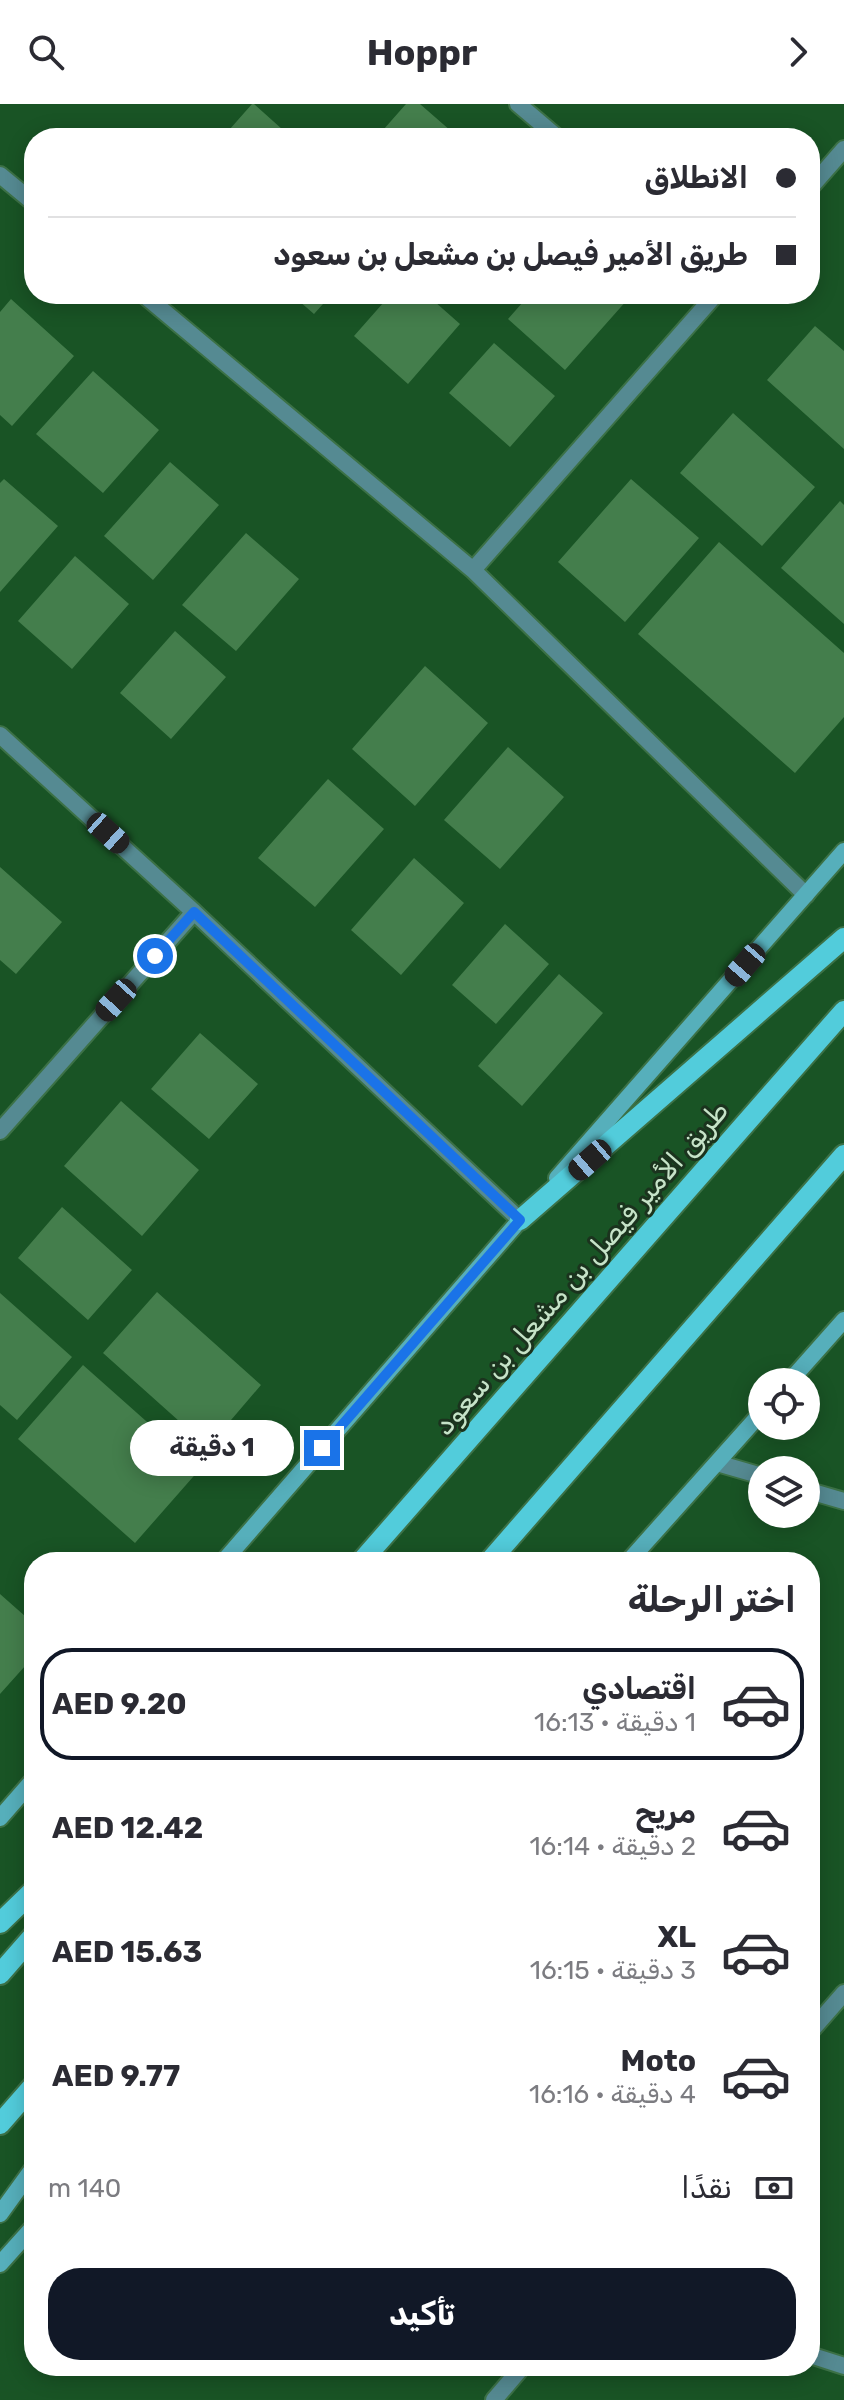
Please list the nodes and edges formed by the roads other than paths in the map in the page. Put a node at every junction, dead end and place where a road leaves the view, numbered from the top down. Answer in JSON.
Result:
{"nodes":[{"id":1,"x":518,"y":104,"type":"edge"},
{"id":2,"x":546,"y":128,"type":"edge"},
{"id":3,"x":844,"y":149,"type":"edge"},
{"id":4,"x":0,"y":175,"type":"edge"},
{"id":5,"x":820,"y":177,"type":"edge"},
{"id":6,"x":24,"y":195,"type":"edge"},
{"id":7,"x":155,"y":304,"type":"edge"},
{"id":8,"x":707,"y":304,"type":"edge"},
{"id":9,"x":473,"y":570,"type":"junction"},
{"id":10,"x":0,"y":735,"type":"edge"},
{"id":11,"x":844,"y":851,"type":"edge"},
{"id":12,"x":806,"y":895,"type":"junction"},
{"id":13,"x":194,"y":912,"type":"junction"},
{"id":14,"x":844,"y":938,"type":"edge"},
{"id":15,"x":844,"y":1011,"type":"edge"},
{"id":16,"x":0,"y":1131,"type":"edge"},
{"id":17,"x":844,"y":1155,"type":"edge"},
{"id":18,"x":520,"y":1220,"type":"junction"},
{"id":19,"x":844,"y":1320,"type":"edge"},
{"id":20,"x":801,"y":1368,"type":"edge"},
{"id":21,"x":748,"y":1428,"type":"edge"},
{"id":22,"x":717,"y":1463,"type":"junction"},
{"id":23,"x":748,"y":1472,"type":"edge"},
{"id":24,"x":820,"y":1494,"type":"edge"},
{"id":25,"x":844,"y":1501,"type":"edge"},
{"id":26,"x":232,"y":1552,"type":"edge"},
{"id":27,"x":370,"y":1552,"type":"edge"},
{"id":28,"x":498,"y":1552,"type":"edge"},
{"id":29,"x":637,"y":1552,"type":"edge"},
{"id":30,"x":24,"y":1790,"type":"edge"},
{"id":31,"x":0,"y":1818,"type":"edge"},
{"id":32,"x":24,"y":1900,"type":"edge"},
{"id":33,"x":0,"y":1923,"type":"edge"},
{"id":34,"x":24,"y":1946,"type":"edge"},
{"id":35,"x":0,"y":1974,"type":"edge"},
{"id":36,"x":844,"y":1993,"type":"edge"},
{"id":37,"x":820,"y":2021,"type":"edge"},
{"id":38,"x":24,"y":2096,"type":"edge"},
{"id":39,"x":0,"y":2124,"type":"edge"},
{"id":40,"x":24,"y":2181,"type":"edge"},
{"id":41,"x":0,"y":2214,"type":"edge"},
{"id":42,"x":24,"y":2237,"type":"edge"},
{"id":43,"x":0,"y":2264,"type":"edge"},
{"id":44,"x":820,"y":2358,"type":"edge"},
{"id":45,"x":844,"y":2366,"type":"edge"},
{"id":46,"x":514,"y":2376,"type":"edge"},
{"id":47,"x":494,"y":2400,"type":"edge"}],
"edges":[{"from":1,"to":2,"type":"street"},
{"from":3,"to":5,"type":"street"},
{"from":4,"to":6,"type":"street"},
{"from":7,"to":9,"type":"street"},
{"from":8,"to":9,"type":"street"},
{"from":9,"to":12,"type":"street"},
{"from":10,"to":13,"type":"street"},
{"from":11,"to":12,"type":"main road"},
{"from":12,"to":18,"type":"main road"},
{"from":13,"to":16,"type":"street"},
{"from":13,"to":18,"type":"street"},
{"from":14,"to":18,"type":"main road"},
{"from":15,"to":27,"type":"main road","name":"طريق الأمير فيصل بن مشعل بن سعود"},
{"from":17,"to":28,"type":"main road"},
{"from":18,"to":26,"type":"main road"},
{"from":19,"to":20,"type":"main road"},
{"from":21,"to":22,"type":"main road"},
{"from":22,"to":23,"type":"street"},
{"from":22,"to":29,"type":"main road"},
{"from":24,"to":25,"type":"street"},
{"from":30,"to":31,"type":"main road"},
{"from":32,"to":33,"type":"main road"},
{"from":34,"to":35,"type":"main road"},
{"from":36,"to":37,"type":"street"},
{"from":38,"to":39,"type":"main road"},
{"from":40,"to":41,"type":"main road"},
{"from":42,"to":43,"type":"main road"},
{"from":44,"to":45,"type":"street"},
{"from":46,"to":47,"type":"street"}]}
